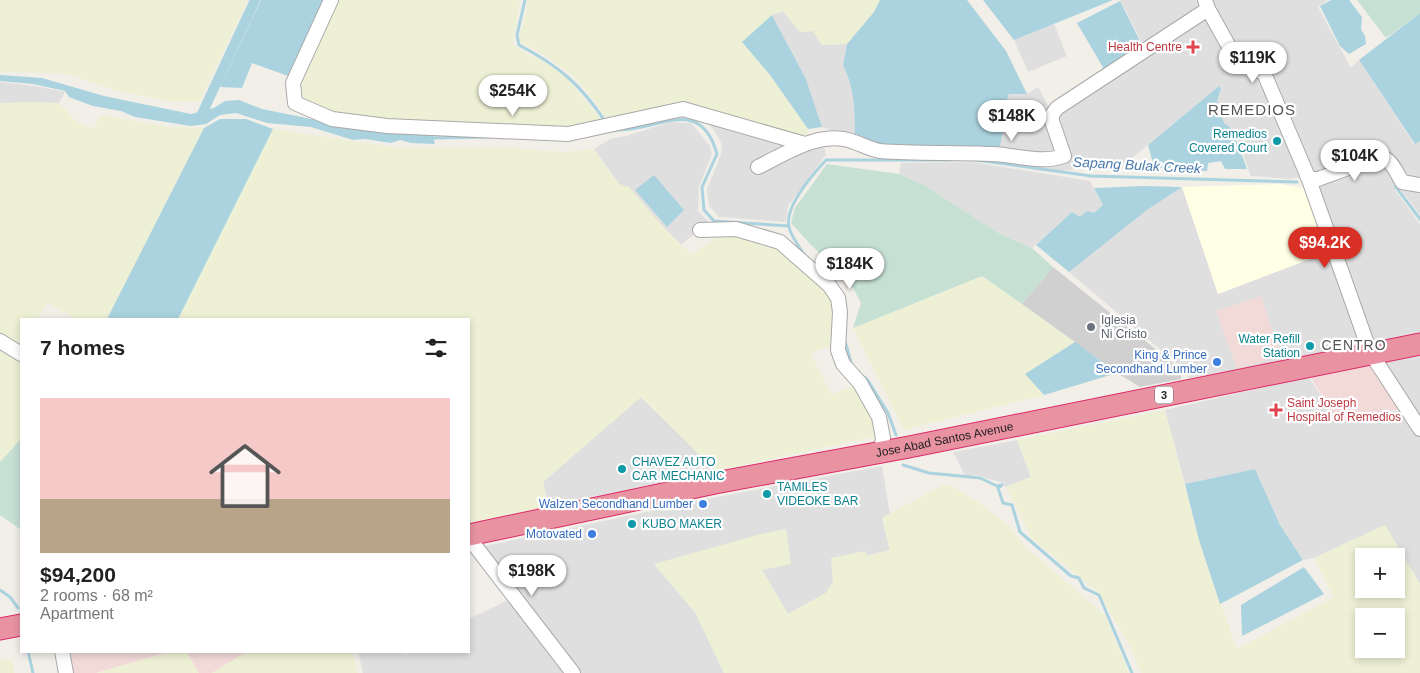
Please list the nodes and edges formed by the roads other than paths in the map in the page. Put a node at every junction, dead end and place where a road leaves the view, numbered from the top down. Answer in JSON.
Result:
{"nodes":[{"id":1,"x":331,"y":0,"type":"edge"},
{"id":2,"x":1206,"y":5,"type":"edge"},
{"id":3,"x":805,"y":144,"type":"junction"},
{"id":4,"x":758,"y":167,"type":"dead end"},
{"id":5,"x":1307,"y":176,"type":"junction"},
{"id":6,"x":1420,"y":184,"type":"edge"},
{"id":7,"x":700,"y":230,"type":"dead end"},
{"id":8,"x":0,"y":341,"type":"edge"},
{"id":9,"x":1420,"y":344,"type":"edge"},
{"id":10,"x":1370,"y":352,"type":"junction"},
{"id":11,"x":20,"y":353,"type":"edge"},
{"id":12,"x":1420,"y":429,"type":"edge"},
{"id":13,"x":881,"y":452,"type":"junction"},
{"id":14,"x":470,"y":536,"type":"edge"},
{"id":15,"x":470,"y":537,"type":"edge"},
{"id":16,"x":20,"y":624,"type":"edge"},
{"id":17,"x":0,"y":629,"type":"edge"},
{"id":18,"x":62,"y":653,"type":"edge"},
{"id":19,"x":66,"y":673,"type":"edge"},
{"id":20,"x":573,"y":673,"type":"edge"}],
"edges":[{"from":1,"to":3,"type":"street"},
{"from":2,"to":3,"type":"street"},
{"from":2,"to":5,"type":"street"},
{"from":3,"to":4,"type":"street"},
{"from":5,"to":6,"type":"street"},
{"from":5,"to":10,"type":"street"},
{"from":7,"to":13,"type":"street"},
{"from":8,"to":11,"type":"street"},
{"from":9,"to":10,"type":"highway","name":"Jose Abad Santos Avenue","number":"3"},
{"from":10,"to":12,"type":"street"},
{"from":10,"to":13,"type":"highway","name":"Jose Abad Santos Avenue","number":"3"},
{"from":13,"to":14,"type":"highway","name":"Jose Abad Santos Avenue","number":"3"},
{"from":15,"to":20,"type":"street"},
{"from":16,"to":17,"type":"highway"},
{"from":18,"to":19,"type":"street"}]}
